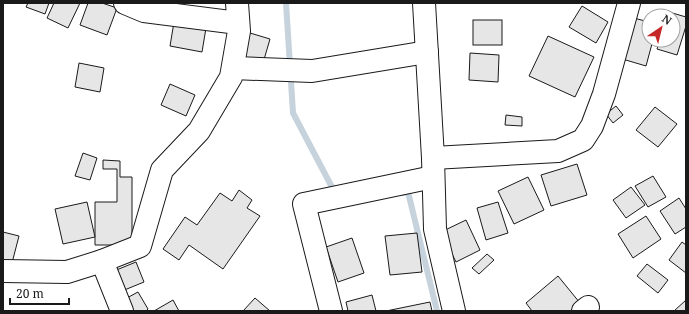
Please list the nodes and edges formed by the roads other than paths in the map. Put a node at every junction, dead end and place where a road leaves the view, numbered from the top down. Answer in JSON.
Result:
{"nodes":[{"id":1,"x":125,"y":3,"type":"edge"},
{"id":2,"x":424,"y":3,"type":"edge"},
{"id":3,"x":629,"y":3,"type":"edge"},
{"id":4,"x":238,"y":13,"type":"edge"},
{"id":5,"x":427,"y":52,"type":"junction"},
{"id":6,"x":233,"y":68,"type":"junction"},
{"id":7,"x":433,"y":167,"type":"junction"},
{"id":8,"x":102,"y":261,"type":"junction"},
{"id":9,"x":3,"y":271,"type":"edge"},
{"id":10,"x":122,"y":311,"type":"edge"},
{"id":11,"x":331,"y":311,"type":"edge"},
{"id":12,"x":454,"y":311,"type":"edge"}],
"edges":[{"from":1,"to":4,"type":"street"},
{"from":2,"to":5,"type":"street"},
{"from":3,"to":7,"type":"street"},
{"from":4,"to":6,"type":"street"},
{"from":5,"to":6,"type":"street"},
{"from":5,"to":7,"type":"street"},
{"from":6,"to":8,"type":"street"},
{"from":7,"to":11,"type":"street"},
{"from":7,"to":12,"type":"street"},
{"from":8,"to":9,"type":"street"},
{"from":8,"to":10,"type":"street"}]}
